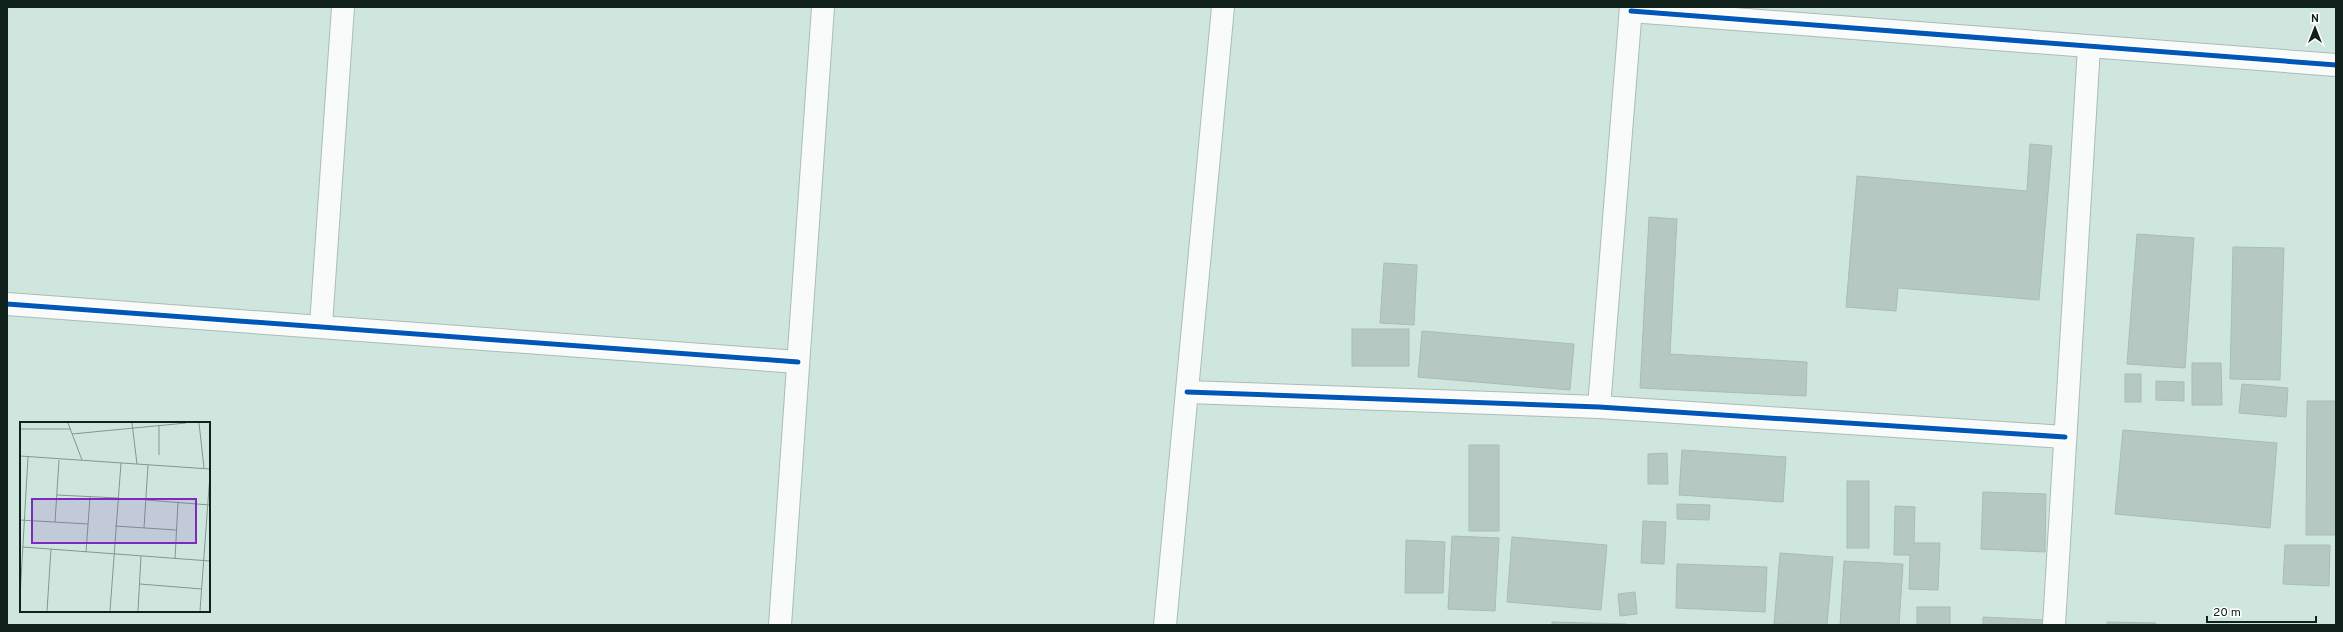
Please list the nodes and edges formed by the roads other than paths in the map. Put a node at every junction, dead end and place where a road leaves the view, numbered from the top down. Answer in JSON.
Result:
{"nodes":[{"id":1,"x":343,"y":7,"type":"edge"},
{"id":2,"x":823,"y":7,"type":"edge"},
{"id":3,"x":1223,"y":7,"type":"edge"},
{"id":4,"x":1631,"y":9,"type":"edge"},
{"id":5,"x":2089,"y":47,"type":"junction"},
{"id":6,"x":2336,"y":65,"type":"edge"},
{"id":7,"x":7,"y":304,"type":"edge"},
{"id":8,"x":321,"y":326,"type":"junction"},
{"id":9,"x":798,"y":362,"type":"junction"},
{"id":10,"x":1187,"y":392,"type":"junction"},
{"id":11,"x":1599,"y":407,"type":"junction"},
{"id":12,"x":2065,"y":437,"type":"junction"},
{"id":13,"x":780,"y":625,"type":"edge"},
{"id":14,"x":1165,"y":625,"type":"edge"},
{"id":15,"x":2054,"y":625,"type":"edge"}],
"edges":[{"from":1,"to":8,"type":"street"},
{"from":2,"to":9,"type":"street"},
{"from":3,"to":10,"type":"street"},
{"from":4,"to":5,"type":"street"},
{"from":4,"to":11,"type":"street"},
{"from":5,"to":6,"type":"street"},
{"from":5,"to":12,"type":"street"},
{"from":7,"to":8,"type":"street"},
{"from":8,"to":9,"type":"street"},
{"from":9,"to":13,"type":"street"},
{"from":10,"to":11,"type":"street"},
{"from":10,"to":14,"type":"street"},
{"from":11,"to":12,"type":"street"},
{"from":12,"to":15,"type":"street"}]}
